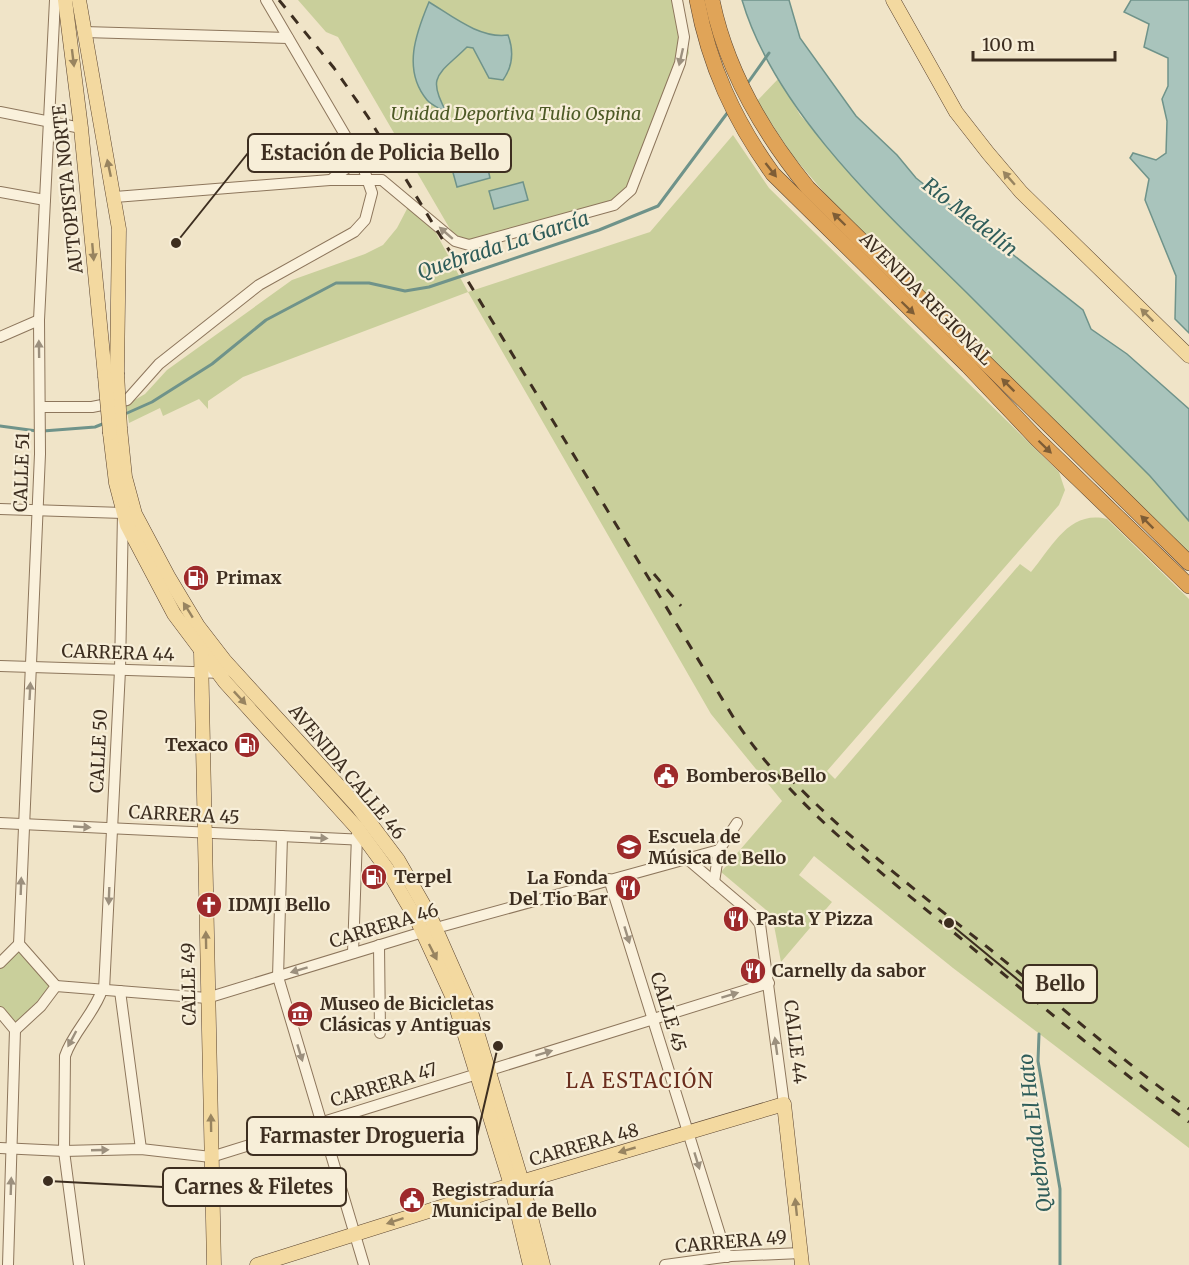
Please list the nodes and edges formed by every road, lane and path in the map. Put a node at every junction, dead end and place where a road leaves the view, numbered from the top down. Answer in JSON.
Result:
{"nodes":[{"id":1,"x":55,"y":0,"type":"edge"},
{"id":2,"x":65,"y":0,"type":"edge"},
{"id":3,"x":79,"y":0,"type":"edge"},
{"id":4,"x":266,"y":0,"type":"edge"},
{"id":5,"x":676,"y":0,"type":"edge"},
{"id":6,"x":698,"y":0,"type":"edge"},
{"id":7,"x":712,"y":0,"type":"edge"},
{"id":8,"x":893,"y":0,"type":"edge"},
{"id":9,"x":84,"y":32,"type":"junction"},
{"id":10,"x":288,"y":38,"type":"junction"},
{"id":11,"x":0,"y":112,"type":"edge"},
{"id":12,"x":49,"y":121,"type":"junction"},
{"id":13,"x":81,"y":128,"type":"junction"},
{"id":14,"x":357,"y":153,"type":"junction"},
{"id":15,"x":368,"y":178,"type":"junction"},
{"id":16,"x":330,"y":180,"type":"junction"},
{"id":17,"x":0,"y":192,"type":"edge"},
{"id":18,"x":115,"y":197,"type":"junction"},
{"id":19,"x":45,"y":200,"type":"junction"},
{"id":20,"x":39,"y":320,"type":"junction"},
{"id":21,"x":0,"y":337,"type":"edge"},
{"id":22,"x":1189,"y":356,"type":"edge"},
{"id":23,"x":111,"y":374,"type":"junction"},
{"id":24,"x":40,"y":407,"type":"junction"},
{"id":25,"x":115,"y":430,"type":"junction"},
{"id":26,"x":0,"y":509,"type":"edge"},
{"id":27,"x":38,"y":510,"type":"junction"},
{"id":28,"x":123,"y":513,"type":"junction"},
{"id":29,"x":1189,"y":563,"type":"edge"},
{"id":30,"x":1189,"y":586,"type":"edge"},
{"id":31,"x":201,"y":630,"type":"junction"},
{"id":32,"x":201,"y":654,"type":"junction"},
{"id":33,"x":0,"y":666,"type":"edge"},
{"id":34,"x":31,"y":667,"type":"junction"},
{"id":35,"x":120,"y":670,"type":"junction"},
{"id":36,"x":202,"y":672,"type":"junction"},
{"id":37,"x":217,"y":673,"type":"junction"},
{"id":38,"x":236,"y":673,"type":"junction"},
{"id":39,"x":0,"y":823,"type":"edge"},
{"id":40,"x":24,"y":824,"type":"junction"},
{"id":41,"x":737,"y":824,"type":"dead end"},
{"id":42,"x":112,"y":828,"type":"junction"},
{"id":43,"x":204,"y":833,"type":"junction"},
{"id":44,"x":282,"y":836,"type":"junction"},
{"id":45,"x":360,"y":836,"type":"junction"},
{"id":46,"x":719,"y":850,"type":"junction"},
{"id":47,"x":686,"y":858,"type":"junction"},
{"id":48,"x":609,"y":879,"type":"junction"},
{"id":49,"x":714,"y":882,"type":"junction"},
{"id":50,"x":429,"y":930,"type":"junction"},
{"id":51,"x":19,"y":944,"type":"junction"},
{"id":52,"x":379,"y":945,"type":"junction"},
{"id":53,"x":353,"y":953,"type":"junction"},
{"id":54,"x":0,"y":963,"type":"edge"},
{"id":55,"x":278,"y":976,"type":"junction"},
{"id":56,"x":769,"y":983,"type":"junction"},
{"id":57,"x":56,"y":986,"type":"junction"},
{"id":58,"x":103,"y":990,"type":"junction"},
{"id":59,"x":120,"y":991,"type":"junction"},
{"id":60,"x":207,"y":998,"type":"junction"},
{"id":61,"x":0,"y":1012,"type":"edge"},
{"id":62,"x":653,"y":1019,"type":"junction"},
{"id":63,"x":15,"y":1030,"type":"junction"},
{"id":64,"x":380,"y":1033,"type":"dead end"},
{"id":65,"x":482,"y":1072,"type":"junction"},
{"id":66,"x":784,"y":1104,"type":"junction"},
{"id":67,"x":321,"y":1122,"type":"junction"},
{"id":68,"x":688,"y":1133,"type":"junction"},
{"id":69,"x":0,"y":1148,"type":"edge"},
{"id":70,"x":12,"y":1149,"type":"junction"},
{"id":71,"x":141,"y":1149,"type":"junction"},
{"id":72,"x":64,"y":1151,"type":"junction"},
{"id":73,"x":212,"y":1156,"type":"junction"},
{"id":74,"x":517,"y":1183,"type":"junction"},
{"id":75,"x":354,"y":1234,"type":"junction"},
{"id":76,"x":726,"y":1257,"type":"junction"},
{"id":77,"x":802,"y":1259,"type":"edge"},
{"id":78,"x":8,"y":1265,"type":"edge"},
{"id":79,"x":79,"y":1265,"type":"edge"},
{"id":80,"x":214,"y":1265,"type":"edge"},
{"id":81,"x":257,"y":1265,"type":"edge"},
{"id":82,"x":364,"y":1265,"type":"edge"},
{"id":83,"x":530,"y":1265,"type":"edge"},
{"id":84,"x":543,"y":1265,"type":"edge"},
{"id":85,"x":665,"y":1265,"type":"edge"}],
"edges":[{"from":1,"to":12,"type":"street","name":"CALLE 51"},
{"from":2,"to":13,"type":"main road","name":"AUTOPISTA NORTE","one_way":true},
{"from":3,"to":9,"type":"main road","name":"AUTOPISTA NORTE"},
{"from":4,"to":10,"type":"street"},
{"from":5,"to":15,"type":"street","one_way":true},
{"from":6,"to":30,"type":"highway","name":"AVENIDA REGIONAL","one_way":true},
{"from":29,"to":7,"type":"highway","name":"AVENIDA REGIONAL","one_way":true},
{"from":22,"to":8,"type":"main road","one_way":true},
{"from":9,"to":10,"type":"street"},
{"from":18,"to":9,"type":"main road","name":"AUTOPISTA NORTE","one_way":true},
{"from":10,"to":14,"type":"street"},
{"from":11,"to":12,"type":"street"},
{"from":12,"to":13,"type":"street"},
{"from":12,"to":19,"type":"street","name":"CALLE 51"},
{"from":13,"to":23,"type":"main road","name":"AUTOPISTA NORTE","one_way":true},
{"from":14,"to":15,"type":"street"},
{"from":14,"to":16,"type":"street"},
{"from":15,"to":16,"type":"street"},
{"from":15,"to":24,"type":"street"},
{"from":16,"to":18,"type":"street"},
{"from":17,"to":19,"type":"street"},
{"from":18,"to":23,"type":"main road","name":"AUTOPISTA NORTE"},
{"from":19,"to":20,"type":"street","name":"CALLE 51"},
{"from":20,"to":21,"type":"street"},
{"from":24,"to":20,"type":"street","name":"CALLE 51","one_way":true},
{"from":23,"to":25,"type":"main road","bridge":true},
{"from":24,"to":27,"type":"street","name":"CALLE 51"},
{"from":25,"to":28,"type":"main road","name":"AVENIDA CALLE 46"},
{"from":31,"to":25,"type":"main road","name":"AVENIDA CALLE 46","one_way":true},
{"from":26,"to":27,"type":"street"},
{"from":27,"to":28,"type":"street"},
{"from":27,"to":34,"type":"street","name":"CALLE 51"},
{"from":28,"to":32,"type":"main road","name":"AVENIDA CALLE 46"},
{"from":28,"to":35,"type":"street","name":"CALLE 50"},
{"from":31,"to":32,"type":"main road","name":"CALLE 49"},
{"from":31,"to":38,"type":"main road","name":"AVENIDA CALLE 46"},
{"from":32,"to":36,"type":"main road","name":"CALLE 49"},
{"from":32,"to":37,"type":"main road","name":"AVENIDA CALLE 46"},
{"from":33,"to":34,"type":"street","name":"CARRERA 44"},
{"from":34,"to":35,"type":"street","name":"CARRERA 44"},
{"from":40,"to":34,"type":"street","name":"CALLE 51","one_way":true},
{"from":35,"to":36,"type":"street","name":"CARRERA 44"},
{"from":35,"to":42,"type":"street","name":"CALLE 50"},
{"from":36,"to":37,"type":"street","name":"CARRERA 44"},
{"from":36,"to":43,"type":"main road","name":"CALLE 49"},
{"from":37,"to":38,"type":"street","name":"CARRERA 44"},
{"from":37,"to":45,"type":"main road","name":"AVENIDA CALLE 46","one_way":true},
{"from":38,"to":50,"type":"main road","name":"AVENIDA CALLE 46"},
{"from":39,"to":40,"type":"street","name":"CARRERA 45"},
{"from":40,"to":42,"type":"street","name":"CARRERA 45","one_way":true},
{"from":51,"to":40,"type":"street","name":"CALLE 51","one_way":true},
{"from":41,"to":46,"type":"street"},
{"from":42,"to":43,"type":"street","name":"CARRERA 45"},
{"from":42,"to":58,"type":"street","name":"CALLE 50","one_way":true},
{"from":43,"to":44,"type":"street","name":"CARRERA 45"},
{"from":60,"to":43,"type":"main road","name":"CALLE 49","one_way":true},
{"from":44,"to":45,"type":"street","name":"CARRERA 45","one_way":true},
{"from":44,"to":55,"type":"street"},
{"from":45,"to":50,"type":"main road","name":"AVENIDA CALLE 46"},
{"from":45,"to":53,"type":"street"},
{"from":46,"to":47,"type":"street","name":"CARRERA 46"},
{"from":46,"to":49,"type":"street"},
{"from":47,"to":48,"type":"street","name":"CARRERA 46"},
{"from":47,"to":49,"type":"street","name":"CALLE 44"},
{"from":48,"to":50,"type":"street","name":"CARRERA 46"},
{"from":48,"to":62,"type":"street","name":"CALLE 45","one_way":true},
{"from":49,"to":56,"type":"street","name":"CALLE 44"},
{"from":50,"to":52,"type":"street","name":"CARRERA 46"},
{"from":50,"to":65,"type":"main road","name":"AVENIDA CALLE 46"},
{"from":51,"to":54,"type":"street"},
{"from":51,"to":57,"type":"street"},
{"from":52,"to":53,"type":"street","name":"CARRERA 46"},
{"from":52,"to":64,"type":"street"},
{"from":53,"to":55,"type":"street","name":"CARRERA 46","one_way":true},
{"from":55,"to":60,"type":"street","name":"CARRERA 46"},
{"from":55,"to":67,"type":"street","one_way":true},
{"from":62,"to":56,"type":"street","name":"CARRERA 47","one_way":true},
{"from":66,"to":56,"type":"street","name":"CALLE 44","one_way":true},
{"from":57,"to":58,"type":"street","name":"CARRERA 46"},
{"from":57,"to":63,"type":"street"},
{"from":58,"to":59,"type":"street","name":"CARRERA 46"},
{"from":58,"to":72,"type":"street","name":"CALLE 50","one_way":true},
{"from":59,"to":60,"type":"street","name":"CARRERA 46"},
{"from":59,"to":71,"type":"street"},
{"from":73,"to":60,"type":"main road","name":"CALLE 49","one_way":true},
{"from":61,"to":63,"type":"street"},
{"from":65,"to":62,"type":"street","name":"CARRERA 47","one_way":true},
{"from":62,"to":68,"type":"street","name":"CALLE 45"},
{"from":63,"to":70,"type":"street"},
{"from":65,"to":67,"type":"street","name":"CARRERA 47"},
{"from":65,"to":74,"type":"main road","name":"AVENIDA CALLE 46"},
{"from":66,"to":68,"type":"main road","name":"CARRERA 48"},
{"from":77,"to":66,"type":"main road","name":"CALLE 44","one_way":true},
{"from":67,"to":73,"type":"street","name":"CARRERA 47"},
{"from":67,"to":75,"type":"street"},
{"from":68,"to":74,"type":"main road","name":"CARRERA 48","one_way":true},
{"from":68,"to":76,"type":"street","name":"CALLE 45","one_way":true},
{"from":69,"to":70,"type":"street","name":"CARRERA 47"},
{"from":70,"to":72,"type":"street","name":"CARRERA 47"},
{"from":78,"to":70,"type":"street","one_way":true},
{"from":72,"to":71,"type":"street","name":"CARRERA 47","one_way":true},
{"from":71,"to":73,"type":"street","name":"CARRERA 47"},
{"from":72,"to":79,"type":"street","name":"CALLE 50"},
{"from":73,"to":80,"type":"main road","name":"CALLE 49"},
{"from":74,"to":75,"type":"main road","name":"CARRERA 48","one_way":true},
{"from":74,"to":83,"type":"main road","name":"AVENIDA CALLE 46"},
{"from":74,"to":84,"type":"main road","name":"AVENIDA CALLE 46"},
{"from":75,"to":81,"type":"main road","name":"CARRERA 48"},
{"from":75,"to":82,"type":"street"},
{"from":76,"to":77,"type":"street","name":"CARRERA 49"},
{"from":76,"to":85,"type":"street","name":"CARRERA 49"}]}
